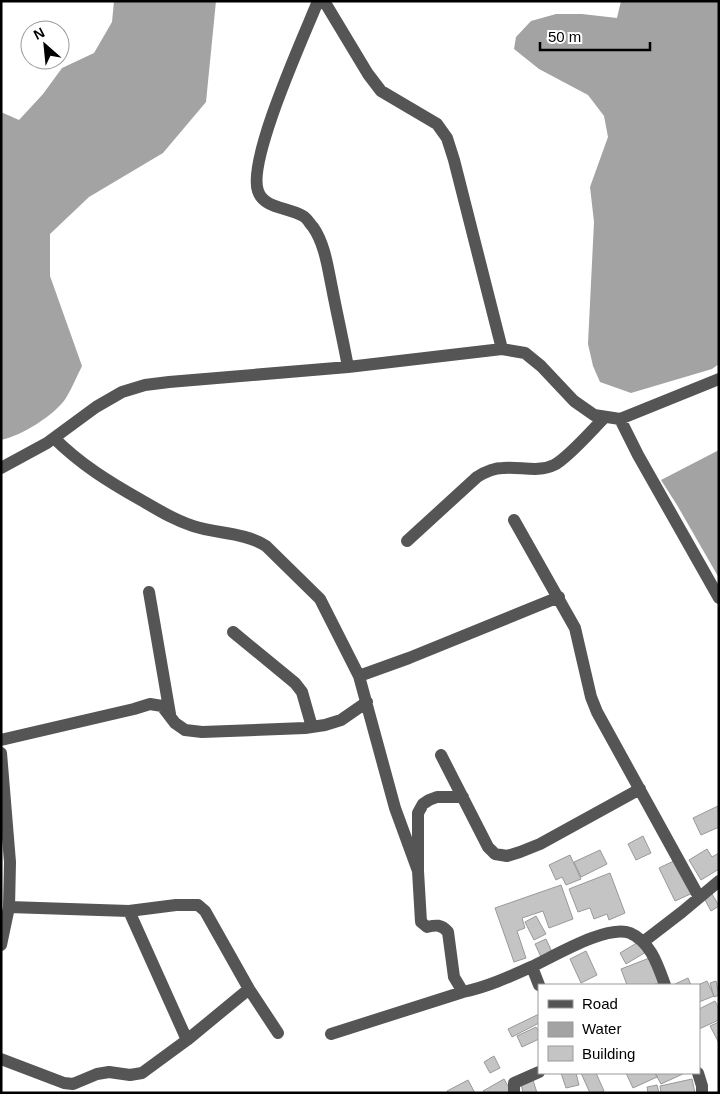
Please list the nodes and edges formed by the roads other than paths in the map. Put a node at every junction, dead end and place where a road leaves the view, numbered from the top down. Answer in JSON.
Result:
{"nodes":[{"id":1,"x":318,"y":1,"type":"edge"},
{"id":2,"x":324,"y":1,"type":"edge"},
{"id":3,"x":502,"y":349,"type":"junction"},
{"id":4,"x":348,"y":366,"type":"junction"},
{"id":5,"x":719,"y":380,"type":"edge"},
{"id":6,"x":606,"y":417,"type":"junction"},
{"id":7,"x":620,"y":419,"type":"junction"},
{"id":8,"x":54,"y":438,"type":"junction"},
{"id":9,"x":1,"y":468,"type":"edge"},
{"id":10,"x":514,"y":520,"type":"dead end"},
{"id":11,"x":407,"y":541,"type":"dead end"},
{"id":12,"x":150,"y":592,"type":"dead end"},
{"id":13,"x":559,"y":597,"type":"junction"},
{"id":14,"x":719,"y":598,"type":"edge"},
{"id":15,"x":233,"y":632,"type":"dead end"},
{"id":16,"x":359,"y":676,"type":"junction"},
{"id":17,"x":367,"y":702,"type":"junction"},
{"id":18,"x":170,"y":716,"type":"junction"},
{"id":19,"x":312,"y":727,"type":"junction"},
{"id":20,"x":1,"y":740,"type":"edge"},
{"id":21,"x":1,"y":753,"type":"edge"},
{"id":22,"x":442,"y":755,"type":"dead end"},
{"id":23,"x":2,"y":767,"type":"edge"},
{"id":24,"x":640,"y":789,"type":"junction"},
{"id":25,"x":462,"y":797,"type":"junction"},
{"id":26,"x":418,"y":871,"type":"junction"},
{"id":27,"x":719,"y":881,"type":"edge"},
{"id":28,"x":700,"y":897,"type":"junction"},
{"id":29,"x":8,"y":907,"type":"junction"},
{"id":30,"x":129,"y":911,"type":"junction"},
{"id":31,"x":644,"y":942,"type":"junction"},
{"id":32,"x":1,"y":945,"type":"edge"},
{"id":33,"x":532,"y":967,"type":"junction"},
{"id":34,"x":539,"y":984,"type":"edge"},
{"id":35,"x":665,"y":984,"type":"edge"},
{"id":36,"x":249,"y":989,"type":"junction"},
{"id":37,"x":463,"y":992,"type":"junction"},
{"id":38,"x":278,"y":1033,"type":"dead end"},
{"id":39,"x":331,"y":1034,"type":"dead end"},
{"id":40,"x":187,"y":1040,"type":"junction"},
{"id":41,"x":1,"y":1059,"type":"edge"},
{"id":42,"x":538,"y":1072,"type":"edge"},
{"id":43,"x":698,"y":1074,"type":"edge"},
{"id":44,"x":514,"y":1093,"type":"edge"},
{"id":45,"x":702,"y":1093,"type":"edge"}],
"edges":[{"from":1,"to":4,"type":"street"},
{"from":2,"to":3,"type":"street"},
{"from":3,"to":4,"type":"street"},
{"from":3,"to":6,"type":"street"},
{"from":4,"to":8,"type":"street"},
{"from":5,"to":7,"type":"street"},
{"from":6,"to":7,"type":"street"},
{"from":6,"to":11,"type":"street"},
{"from":7,"to":14,"type":"street"},
{"from":8,"to":9,"type":"street"},
{"from":8,"to":16,"type":"street"},
{"from":10,"to":13,"type":"street"},
{"from":12,"to":18,"type":"street"},
{"from":13,"to":16,"type":"street"},
{"from":13,"to":24,"type":"street"},
{"from":15,"to":19,"type":"street"},
{"from":16,"to":17,"type":"street"},
{"from":17,"to":19,"type":"street"},
{"from":17,"to":26,"type":"street"},
{"from":18,"to":19,"type":"street"},
{"from":18,"to":20,"type":"street"},
{"from":21,"to":23,"type":"street"},
{"from":22,"to":25,"type":"street"},
{"from":23,"to":29,"type":"street"},
{"from":24,"to":25,"type":"street"},
{"from":24,"to":28,"type":"street"},
{"from":25,"to":26,"type":"street"},
{"from":26,"to":37,"type":"street"},
{"from":27,"to":28,"type":"street"},
{"from":28,"to":31,"type":"street"},
{"from":29,"to":30,"type":"street"},
{"from":29,"to":32,"type":"street"},
{"from":30,"to":36,"type":"street"},
{"from":30,"to":40,"type":"street"},
{"from":31,"to":33,"type":"street"},
{"from":31,"to":35,"type":"street"},
{"from":33,"to":34,"type":"street"},
{"from":33,"to":37,"type":"street"},
{"from":36,"to":38,"type":"street"},
{"from":36,"to":40,"type":"street"},
{"from":37,"to":39,"type":"street"},
{"from":40,"to":41,"type":"street"},
{"from":42,"to":44,"type":"street"},
{"from":43,"to":45,"type":"street"}]}
